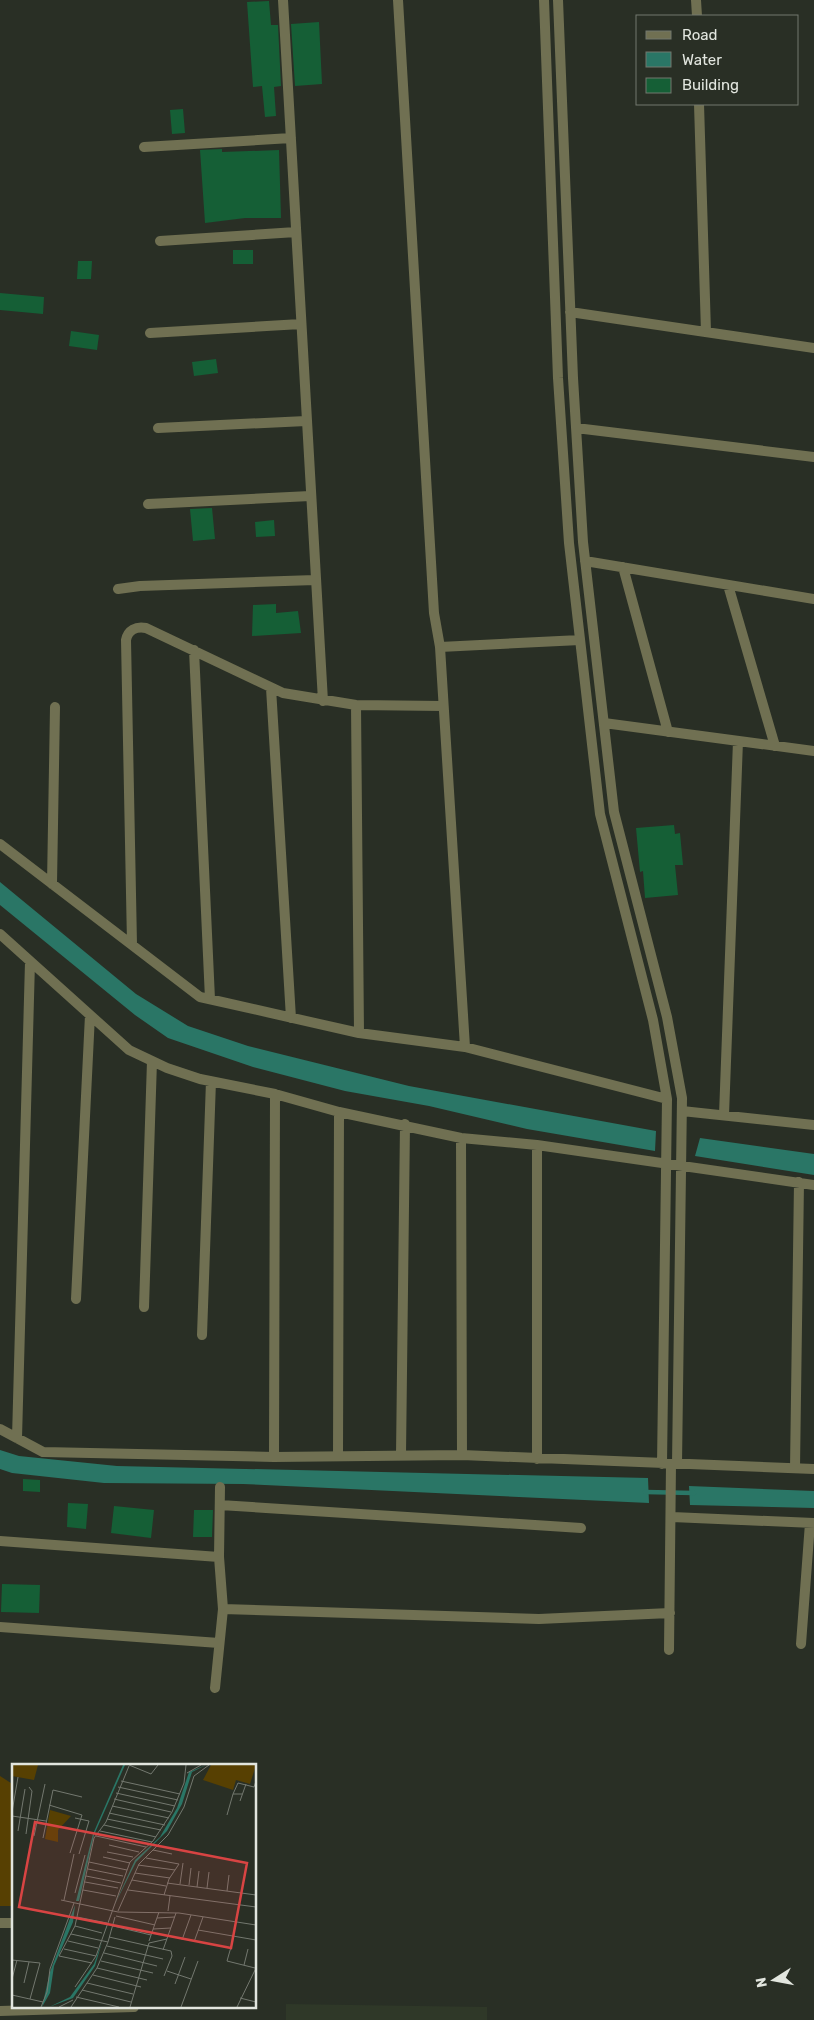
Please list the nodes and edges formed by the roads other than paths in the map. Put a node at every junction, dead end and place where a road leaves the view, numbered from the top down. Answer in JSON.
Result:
{"nodes":[{"id":1,"x":283,"y":0,"type":"edge"},
{"id":2,"x":398,"y":0,"type":"edge"},
{"id":3,"x":544,"y":0,"type":"edge"},
{"id":4,"x":558,"y":0,"type":"edge"},
{"id":5,"x":696,"y":0,"type":"edge"},
{"id":6,"x":697,"y":15,"type":"edge"},
{"id":7,"x":699,"y":105,"type":"edge"},
{"id":8,"x":291,"y":138,"type":"junction"},
{"id":9,"x":144,"y":147,"type":"dead end"},
{"id":10,"x":296,"y":232,"type":"junction"},
{"id":11,"x":160,"y":240,"type":"dead end"},
{"id":12,"x":570,"y":312,"type":"junction"},
{"id":13,"x":301,"y":324,"type":"junction"},
{"id":14,"x":706,"y":332,"type":"junction"},
{"id":15,"x":150,"y":333,"type":"dead end"},
{"id":16,"x":814,"y":348,"type":"edge"},
{"id":17,"x":306,"y":421,"type":"junction"},
{"id":18,"x":158,"y":428,"type":"dead end"},
{"id":19,"x":576,"y":428,"type":"junction"},
{"id":20,"x":814,"y":457,"type":"edge"},
{"id":21,"x":310,"y":496,"type":"junction"},
{"id":22,"x":148,"y":504,"type":"dead end"},
{"id":23,"x":585,"y":561,"type":"junction"},
{"id":24,"x":622,"y":567,"type":"junction"},
{"id":25,"x":315,"y":580,"type":"junction"},
{"id":26,"x":728,"y":585,"type":"junction"},
{"id":27,"x":118,"y":589,"type":"dead end"},
{"id":28,"x":814,"y":599,"type":"edge"},
{"id":29,"x":580,"y":640,"type":"junction"},
{"id":30,"x":440,"y":647,"type":"junction"},
{"id":31,"x":194,"y":650,"type":"junction"},
{"id":32,"x":271,"y":688,"type":"junction"},
{"id":33,"x":323,"y":701,"type":"junction"},
{"id":34,"x":356,"y":705,"type":"junction"},
{"id":35,"x":443,"y":706,"type":"junction"},
{"id":36,"x":54,"y":707,"type":"dead end"},
{"id":37,"x":604,"y":723,"type":"junction"},
{"id":38,"x":668,"y":732,"type":"junction"},
{"id":39,"x":738,"y":741,"type":"junction"},
{"id":40,"x":775,"y":746,"type":"junction"},
{"id":41,"x":814,"y":751,"type":"edge"},
{"id":42,"x":0,"y":844,"type":"edge"},
{"id":43,"x":52,"y":884,"type":"junction"},
{"id":44,"x":0,"y":934,"type":"edge"},
{"id":45,"x":132,"y":944,"type":"junction"},
{"id":46,"x":30,"y":962,"type":"junction"},
{"id":47,"x":210,"y":999,"type":"junction"},
{"id":48,"x":90,"y":1015,"type":"junction"},
{"id":49,"x":291,"y":1018,"type":"junction"},
{"id":50,"x":359,"y":1033,"type":"junction"},
{"id":51,"x":464,"y":1047,"type":"junction"},
{"id":52,"x":152,"y":1061,"type":"junction"},
{"id":53,"x":211,"y":1081,"type":"junction"},
{"id":54,"x":276,"y":1094,"type":"junction"},
{"id":55,"x":667,"y":1099,"type":"junction"},
{"id":56,"x":682,"y":1111,"type":"junction"},
{"id":57,"x":339,"y":1112,"type":"junction"},
{"id":58,"x":724,"y":1115,"type":"junction"},
{"id":59,"x":405,"y":1124,"type":"junction"},
{"id":60,"x":814,"y":1125,"type":"edge"},
{"id":61,"x":461,"y":1138,"type":"junction"},
{"id":62,"x":537,"y":1145,"type":"junction"},
{"id":63,"x":666,"y":1163,"type":"junction"},
{"id":64,"x":681,"y":1165,"type":"junction"},
{"id":65,"x":799,"y":1182,"type":"junction"},
{"id":66,"x":814,"y":1185,"type":"edge"},
{"id":67,"x":76,"y":1299,"type":"dead end"},
{"id":68,"x":144,"y":1307,"type":"dead end"},
{"id":69,"x":202,"y":1335,"type":"dead end"},
{"id":70,"x":0,"y":1429,"type":"edge"},
{"id":71,"x":18,"y":1438,"type":"junction"},
{"id":72,"x":401,"y":1455,"type":"junction"},
{"id":73,"x":462,"y":1455,"type":"junction"},
{"id":74,"x":338,"y":1456,"type":"junction"},
{"id":75,"x":274,"y":1457,"type":"junction"},
{"id":76,"x":537,"y":1459,"type":"junction"},
{"id":77,"x":670,"y":1464,"type":"junction"},
{"id":78,"x":795,"y":1468,"type":"junction"},
{"id":79,"x":814,"y":1469,"type":"edge"},
{"id":80,"x":220,"y":1487,"type":"dead end"},
{"id":81,"x":220,"y":1505,"type":"junction"},
{"id":82,"x":672,"y":1517,"type":"junction"},
{"id":83,"x":812,"y":1523,"type":"edge"},
{"id":84,"x":582,"y":1528,"type":"dead end"},
{"id":85,"x":0,"y":1541,"type":"edge"},
{"id":86,"x":219,"y":1557,"type":"junction"},
{"id":87,"x":223,"y":1609,"type":"junction"},
{"id":88,"x":670,"y":1613,"type":"junction"},
{"id":89,"x":0,"y":1627,"type":"edge"},
{"id":90,"x":219,"y":1644,"type":"junction"},
{"id":91,"x":801,"y":1644,"type":"dead end"},
{"id":92,"x":669,"y":1650,"type":"dead end"},
{"id":93,"x":215,"y":1688,"type":"dead end"},
{"id":94,"x":134,"y":2008,"type":"dead end"},
{"id":95,"x":0,"y":2011,"type":"edge"}],
"edges":[{"from":1,"to":8,"type":"street"},
{"from":2,"to":30,"type":"street"},
{"from":3,"to":29,"type":"street"},
{"from":4,"to":12,"type":"street"},
{"from":5,"to":6,"type":"street"},
{"from":7,"to":14,"type":"street"},
{"from":8,"to":9,"type":"street"},
{"from":8,"to":10,"type":"street"},
{"from":10,"to":11,"type":"street"},
{"from":10,"to":13,"type":"street"},
{"from":12,"to":14,"type":"street"},
{"from":12,"to":19,"type":"street"},
{"from":13,"to":15,"type":"street"},
{"from":13,"to":17,"type":"street"},
{"from":14,"to":16,"type":"street"},
{"from":17,"to":18,"type":"street"},
{"from":17,"to":21,"type":"street"},
{"from":19,"to":20,"type":"street"},
{"from":19,"to":23,"type":"street"},
{"from":21,"to":22,"type":"street"},
{"from":21,"to":25,"type":"street"},
{"from":23,"to":24,"type":"street"},
{"from":23,"to":37,"type":"street"},
{"from":24,"to":26,"type":"street"},
{"from":24,"to":38,"type":"street"},
{"from":25,"to":27,"type":"street"},
{"from":25,"to":33,"type":"street"},
{"from":26,"to":28,"type":"street"},
{"from":26,"to":40,"type":"street"},
{"from":29,"to":30,"type":"street"},
{"from":29,"to":55,"type":"street"},
{"from":30,"to":35,"type":"street"},
{"from":31,"to":32,"type":"street"},
{"from":31,"to":45,"type":"street"},
{"from":31,"to":47,"type":"street"},
{"from":32,"to":33,"type":"street"},
{"from":32,"to":49,"type":"street"},
{"from":33,"to":34,"type":"street"},
{"from":34,"to":35,"type":"street"},
{"from":34,"to":50,"type":"street"},
{"from":35,"to":51,"type":"street"},
{"from":36,"to":43,"type":"street"},
{"from":37,"to":38,"type":"street"},
{"from":37,"to":56,"type":"street"},
{"from":38,"to":39,"type":"street"},
{"from":39,"to":40,"type":"street"},
{"from":39,"to":58,"type":"street"},
{"from":40,"to":41,"type":"street"},
{"from":42,"to":43,"type":"street"},
{"from":43,"to":45,"type":"street"},
{"from":44,"to":46,"type":"street"},
{"from":45,"to":47,"type":"street"},
{"from":46,"to":48,"type":"street"},
{"from":46,"to":71,"type":"street"},
{"from":47,"to":49,"type":"street"},
{"from":48,"to":52,"type":"street"},
{"from":48,"to":67,"type":"street"},
{"from":49,"to":50,"type":"street"},
{"from":50,"to":51,"type":"street"},
{"from":51,"to":55,"type":"street"},
{"from":52,"to":53,"type":"street"},
{"from":52,"to":68,"type":"street"},
{"from":53,"to":54,"type":"street"},
{"from":53,"to":69,"type":"street"},
{"from":54,"to":57,"type":"street"},
{"from":54,"to":75,"type":"street"},
{"from":55,"to":63,"type":"street"},
{"from":56,"to":58,"type":"street"},
{"from":56,"to":64,"type":"street"},
{"from":57,"to":59,"type":"street"},
{"from":57,"to":74,"type":"street"},
{"from":58,"to":60,"type":"street"},
{"from":59,"to":61,"type":"street"},
{"from":59,"to":72,"type":"street"},
{"from":61,"to":62,"type":"street"},
{"from":61,"to":73,"type":"street"},
{"from":62,"to":63,"type":"street"},
{"from":62,"to":76,"type":"street"},
{"from":63,"to":64,"type":"street"},
{"from":63,"to":77,"type":"street"},
{"from":64,"to":65,"type":"street"},
{"from":64,"to":77,"type":"street"},
{"from":65,"to":66,"type":"street"},
{"from":65,"to":78,"type":"street"},
{"from":70,"to":71,"type":"street"},
{"from":71,"to":75,"type":"street"},
{"from":72,"to":73,"type":"street"},
{"from":72,"to":74,"type":"street"},
{"from":73,"to":76,"type":"street"},
{"from":74,"to":75,"type":"street"},
{"from":76,"to":77,"type":"street"},
{"from":77,"to":78,"type":"street"},
{"from":77,"to":82,"type":"street"},
{"from":78,"to":79,"type":"street"},
{"from":80,"to":81,"type":"street"},
{"from":81,"to":84,"type":"street"},
{"from":81,"to":86,"type":"street"},
{"from":82,"to":83,"type":"street"},
{"from":82,"to":88,"type":"street"},
{"from":83,"to":91,"type":"street"},
{"from":85,"to":86,"type":"street"},
{"from":86,"to":87,"type":"street"},
{"from":87,"to":88,"type":"street"},
{"from":87,"to":90,"type":"street"},
{"from":88,"to":92,"type":"street"},
{"from":89,"to":90,"type":"street"},
{"from":90,"to":93,"type":"street"},
{"from":94,"to":95,"type":"street"}]}
